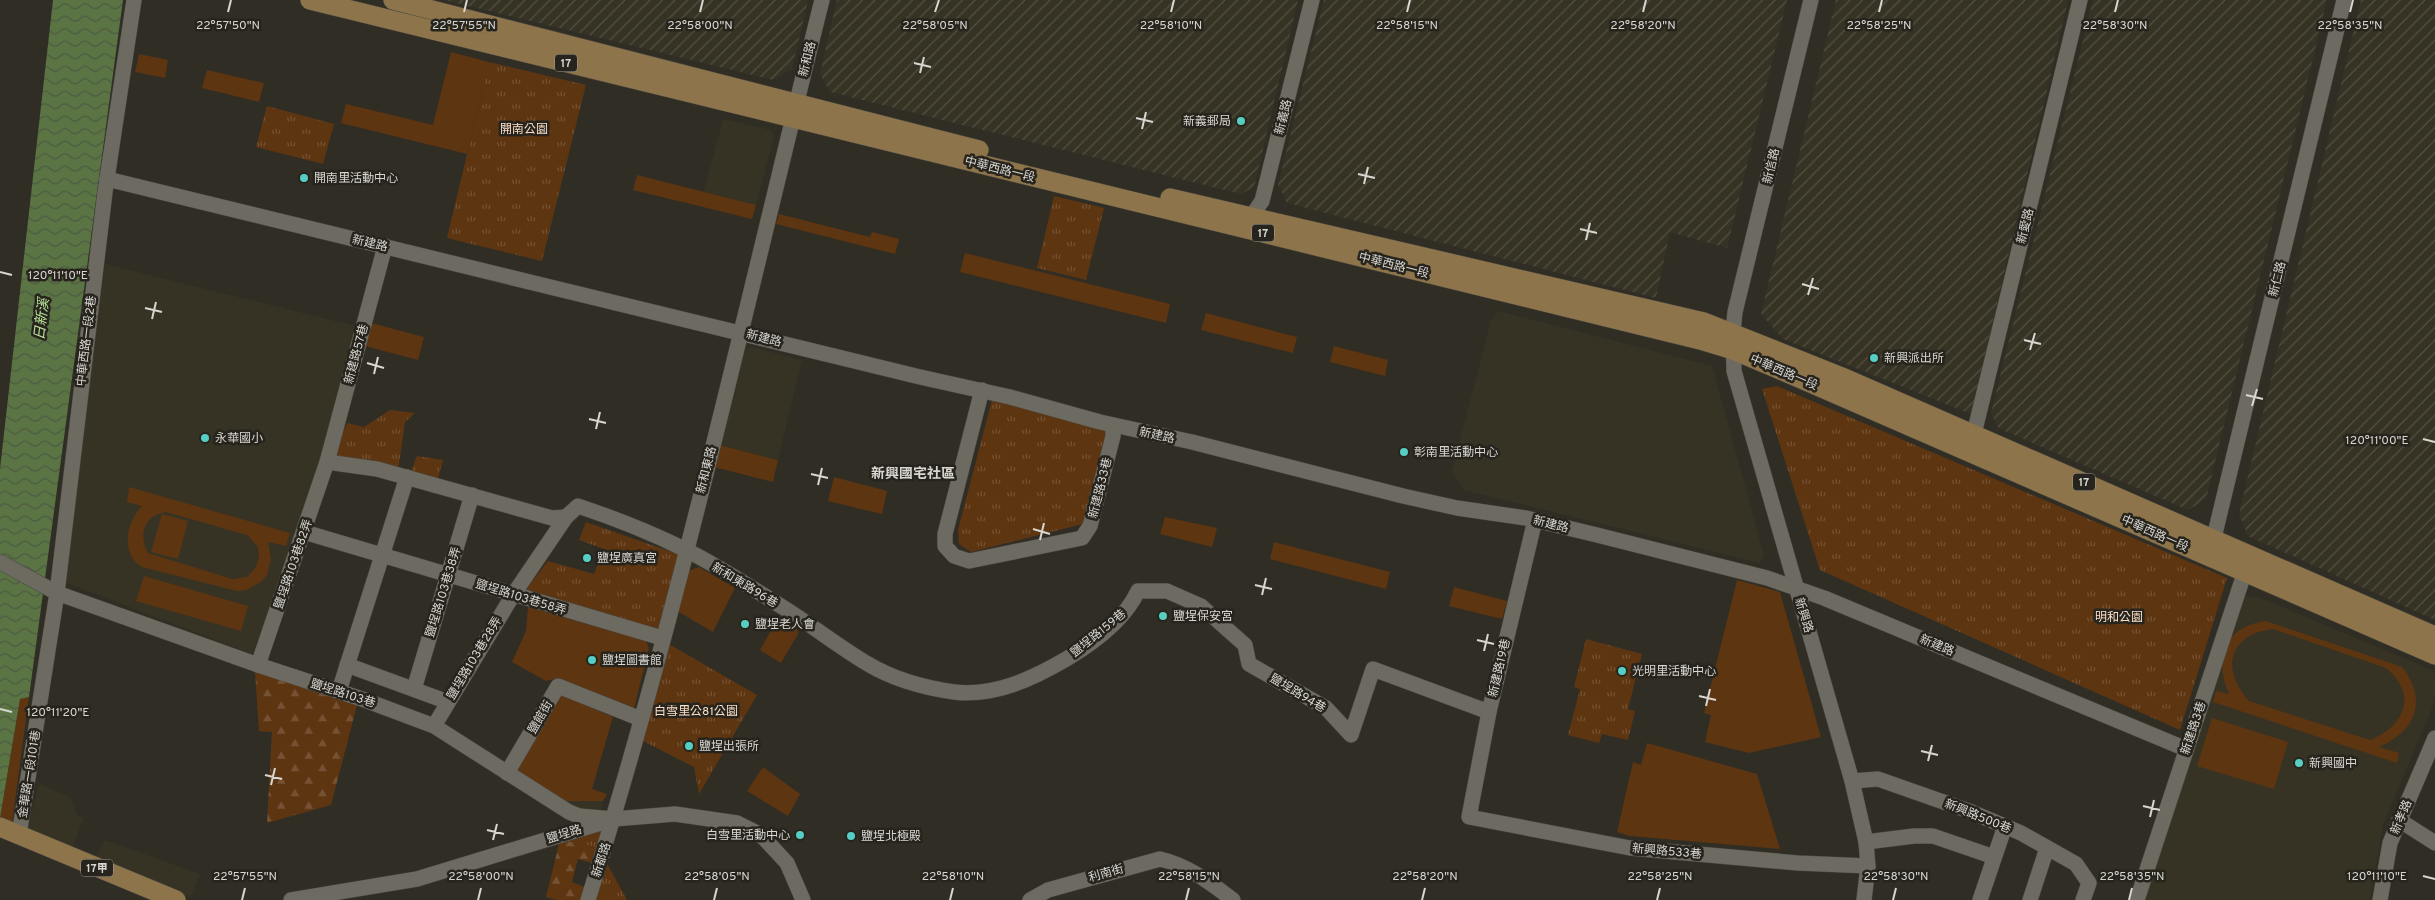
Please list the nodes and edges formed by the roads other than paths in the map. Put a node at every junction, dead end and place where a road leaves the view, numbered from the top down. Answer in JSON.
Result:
{"nodes":[{"id":1,"x":134,"y":0,"type":"edge"},
{"id":2,"x":310,"y":0,"type":"edge"},
{"id":3,"x":393,"y":0,"type":"edge"},
{"id":4,"x":822,"y":0,"type":"edge"},
{"id":5,"x":1312,"y":0,"type":"edge"},
{"id":6,"x":1811,"y":0,"type":"edge"},
{"id":7,"x":2080,"y":0,"type":"edge"},
{"id":8,"x":2344,"y":0,"type":"edge"},
{"id":9,"x":340,"y":4,"type":"edge"},
{"id":10,"x":794,"y":111,"type":"junction"},
{"id":11,"x":107,"y":179,"type":"junction"},
{"id":12,"x":1248,"y":222,"type":"junction"},
{"id":13,"x":385,"y":246,"type":"junction"},
{"id":14,"x":741,"y":332,"type":"junction"},
{"id":15,"x":1733,"y":341,"type":"junction"},
{"id":16,"x":982,"y":390,"type":"junction"},
{"id":17,"x":1113,"y":426,"type":"junction"},
{"id":18,"x":1972,"y":443,"type":"junction"},
{"id":19,"x":328,"y":462,"type":"junction"},
{"id":20,"x":407,"y":477,"type":"junction"},
{"id":21,"x":472,"y":495,"type":"junction"},
{"id":22,"x":566,"y":517,"type":"junction"},
{"id":23,"x":1535,"y":520,"type":"junction"},
{"id":24,"x":304,"y":532,"type":"junction"},
{"id":25,"x":2212,"y":548,"type":"junction"},
{"id":26,"x":686,"y":550,"type":"junction"},
{"id":27,"x":381,"y":554,"type":"junction"},
{"id":28,"x":0,"y":562,"type":"edge"},
{"id":29,"x":2247,"y":564,"type":"junction"},
{"id":30,"x":448,"y":575,"type":"junction"},
{"id":31,"x":1796,"y":588,"type":"junction"},
{"id":32,"x":54,"y":591,"type":"junction"},
{"id":33,"x":1167,"y":591,"type":"joint"},
{"id":34,"x":513,"y":595,"type":"junction"},
{"id":35,"x":2435,"y":636,"type":"edge"},
{"id":36,"x":662,"y":638,"type":"junction"},
{"id":37,"x":2435,"y":655,"type":"edge"},
{"id":38,"x":258,"y":665,"type":"junction"},
{"id":39,"x":348,"y":666,"type":"junction"},
{"id":40,"x":919,"y":685,"type":"joint"},
{"id":41,"x":414,"y":688,"type":"junction"},
{"id":42,"x":339,"y":691,"type":"junction"},
{"id":43,"x":448,"y":702,"type":"junction"},
{"id":44,"x":1489,"y":712,"type":"junction"},
{"id":45,"x":641,"y":719,"type":"junction"},
{"id":46,"x":434,"y":726,"type":"junction"},
{"id":47,"x":2435,"y":738,"type":"edge"},
{"id":48,"x":2186,"y":749,"type":"junction"},
{"id":49,"x":507,"y":773,"type":"junction"},
{"id":50,"x":1852,"y":781,"type":"junction"},
{"id":51,"x":1469,"y":817,"type":"joint"},
{"id":52,"x":614,"y":819,"type":"junction"},
{"id":53,"x":2399,"y":820,"type":"junction"},
{"id":54,"x":2005,"y":826,"type":"junction"},
{"id":55,"x":0,"y":827,"type":"edge"},
{"id":56,"x":19,"y":835,"type":"junction"},
{"id":57,"x":1866,"y":842,"type":"junction"},
{"id":58,"x":2435,"y":843,"type":"edge"},
{"id":59,"x":2047,"y":848,"type":"junction"},
{"id":60,"x":1994,"y":857,"type":"junction"},
{"id":61,"x":1868,"y":866,"type":"junction"},
{"id":62,"x":176,"y":900,"type":"edge"},
{"id":63,"x":291,"y":900,"type":"edge"},
{"id":64,"x":588,"y":900,"type":"edge"},
{"id":65,"x":804,"y":900,"type":"edge"},
{"id":66,"x":1030,"y":900,"type":"edge"},
{"id":67,"x":1233,"y":900,"type":"edge"},
{"id":68,"x":1864,"y":900,"type":"edge"},
{"id":69,"x":1980,"y":900,"type":"edge"},
{"id":70,"x":2030,"y":900,"type":"edge"},
{"id":71,"x":2083,"y":900,"type":"edge"},
{"id":72,"x":2137,"y":900,"type":"edge"},
{"id":73,"x":2380,"y":900,"type":"edge"}],
"edges":[{"from":1,"to":11,"type":"street","name":"中華西路一段2巷"},
{"from":2,"to":9,"type":"main road","name":"中華西路一段","number":"17"},
{"from":3,"to":10,"type":"main road","name":"中華西路一段","number":"17"},
{"from":4,"to":10,"type":"street","name":"新和路"},
{"from":5,"to":12,"type":"street","name":"新義路"},
{"from":6,"to":15,"type":"street","name":"新信路"},
{"from":7,"to":18,"type":"street","name":"新愛路"},
{"from":8,"to":25,"type":"street","name":"新仁路"},
{"from":9,"to":10,"type":"main road","name":"中華西路一段","number":"17"},
{"from":10,"to":12,"type":"main road","name":"中華西路一段","number":"17"},
{"from":10,"to":14,"type":"street","name":"新和東路"},
{"from":11,"to":13,"type":"street","name":"新建路"},
{"from":11,"to":32,"type":"street","name":"中華西路一段2巷"},
{"from":12,"to":15,"type":"main road","name":"中華西路一段","number":"17"},
{"from":13,"to":14,"type":"street","name":"新建路"},
{"from":13,"to":19,"type":"street","name":"新建路57巷"},
{"from":14,"to":16,"type":"street","name":"新建路"},
{"from":14,"to":26,"type":"street","name":"新和東路"},
{"from":15,"to":18,"type":"main road","name":"中華西路一段","number":"17"},
{"from":15,"to":31,"type":"street","name":"新興路"},
{"from":16,"to":17,"type":"street","name":"新建路"},
{"from":16,"to":17,"type":"street","name":"新建路33巷"},
{"from":17,"to":23,"type":"street","name":"新建路"},
{"from":18,"to":25,"type":"main road","name":"中華西路一段","number":"17"},
{"from":19,"to":20,"type":"street"},
{"from":19,"to":24,"type":"street","name":"鹽埕路103巷82弄"},
{"from":20,"to":21,"type":"street"},
{"from":20,"to":27,"type":"street"},
{"from":21,"to":22,"type":"street"},
{"from":21,"to":30,"type":"street","name":"鹽埕路103巷38弄"},
{"from":22,"to":26,"type":"street","name":"新和東路96巷"},
{"from":22,"to":34,"type":"street","name":"鹽埕路103巷28弄"},
{"from":23,"to":31,"type":"street","name":"新建路"},
{"from":23,"to":44,"type":"street","name":"新建路19巷"},
{"from":24,"to":27,"type":"street","name":"鹽埕路103巷58弄"},
{"from":24,"to":38,"type":"street","name":"鹽埕路103巷82弄"},
{"from":25,"to":29,"type":"main road","name":"中華西路一段","number":"17"},
{"from":26,"to":36,"type":"street","name":"新和東路"},
{"from":26,"to":40,"type":"street","name":"新和東路96巷"},
{"from":27,"to":30,"type":"street","name":"鹽埕路103巷58弄"},
{"from":27,"to":39,"type":"street"},
{"from":28,"to":32,"type":"street","name":"鹽埕路103巷"},
{"from":29,"to":35,"type":"main road","name":"中華西路一段","number":"17"},
{"from":29,"to":37,"type":"main road","name":"中華西路一段","number":"17"},
{"from":29,"to":48,"type":"street","name":"新建路3巷"},
{"from":30,"to":34,"type":"street","name":"鹽埕路103巷58弄"},
{"from":30,"to":41,"type":"street","name":"鹽埕路103巷38弄"},
{"from":31,"to":48,"type":"street","name":"新建路"},
{"from":31,"to":50,"type":"street","name":"新興路"},
{"from":32,"to":38,"type":"street","name":"鹽埕路103巷"},
{"from":32,"to":56,"type":"street","name":"金華路一段101巷"},
{"from":33,"to":40,"type":"street","name":"鹽埕路159巷"},
{"from":33,"to":44,"type":"street","name":"鹽埕路94巷"},
{"from":34,"to":36,"type":"street","name":"鹽埕路103巷58弄"},
{"from":34,"to":43,"type":"street","name":"鹽埕路103巷28弄"},
{"from":36,"to":45,"type":"street","name":"新和東路"},
{"from":38,"to":42,"type":"street","name":"鹽埕路103巷"},
{"from":39,"to":41,"type":"street"},
{"from":39,"to":42,"type":"street"},
{"from":41,"to":43,"type":"street"},
{"from":42,"to":46,"type":"street","name":"鹽埕路103巷"},
{"from":43,"to":46,"type":"street","name":"鹽埕路103巷28弄"},
{"from":44,"to":51,"type":"street","name":"新建路19巷"},
{"from":45,"to":49,"type":"street","name":"鹽館街"},
{"from":45,"to":52,"type":"street","name":"新和東路"},
{"from":46,"to":49,"type":"street","name":"鹽埕路103巷"},
{"from":47,"to":53,"type":"street","name":"新孝路"},
{"from":48,"to":72,"type":"street","name":"新建路3巷"},
{"from":49,"to":52,"type":"street","name":"鹽埕路103巷"},
{"from":50,"to":54,"type":"street","name":"新興路500巷"},
{"from":50,"to":57,"type":"street","name":"新興路"},
{"from":51,"to":61,"type":"street","name":"新興路533巷"},
{"from":52,"to":63,"type":"street","name":"鹽埕路"},
{"from":52,"to":64,"type":"street","name":"新都路"},
{"from":52,"to":65,"type":"street","name":"鹽埕路"},
{"from":53,"to":58,"type":"street"},
{"from":53,"to":73,"type":"street","name":"新孝路"},
{"from":54,"to":59,"type":"street","name":"新興路500巷"},
{"from":54,"to":60,"type":"street"},
{"from":55,"to":56,"type":"main road","number":"17甲"},
{"from":56,"to":62,"type":"main road","number":"17甲"},
{"from":57,"to":60,"type":"street"},
{"from":57,"to":61,"type":"street","name":"新興路"},
{"from":59,"to":70,"type":"street"},
{"from":59,"to":71,"type":"street","name":"新興路500巷"},
{"from":60,"to":69,"type":"street"},
{"from":61,"to":68,"type":"street","name":"新興路"},
{"from":66,"to":67,"type":"street","name":"利南街"}]}
